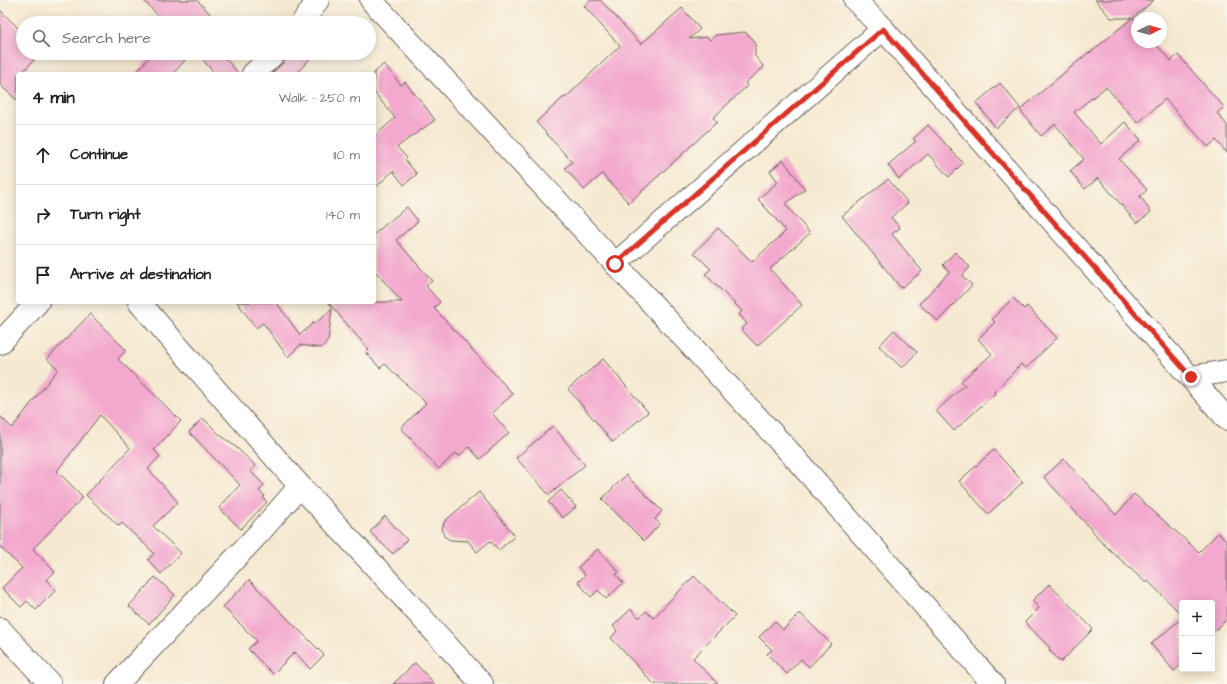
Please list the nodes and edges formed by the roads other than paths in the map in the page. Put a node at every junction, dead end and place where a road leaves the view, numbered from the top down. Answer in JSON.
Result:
{"nodes":[{"id":1,"x":318,"y":0,"type":"edge"},
{"id":2,"x":371,"y":0,"type":"edge"},
{"id":3,"x":855,"y":0,"type":"edge"},
{"id":4,"x":307,"y":16,"type":"edge"},
{"id":5,"x":883,"y":29,"type":"junction"},
{"id":6,"x":268,"y":60,"type":"edge"},
{"id":7,"x":255,"y":72,"type":"edge"},
{"id":8,"x":615,"y":264,"type":"junction"},
{"id":9,"x":36,"y":304,"type":"edge"},
{"id":10,"x":141,"y":304,"type":"edge"},
{"id":11,"x":0,"y":342,"type":"edge"},
{"id":12,"x":1227,"y":372,"type":"edge"},
{"id":13,"x":1191,"y":377,"type":"junction"},
{"id":14,"x":1227,"y":419,"type":"edge"},
{"id":15,"x":300,"y":486,"type":"junction"},
{"id":16,"x":0,"y":629,"type":"edge"},
{"id":17,"x":988,"y":682,"type":"edge"},
{"id":18,"x":50,"y":684,"type":"edge"},
{"id":19,"x":117,"y":684,"type":"edge"},
{"id":20,"x":482,"y":684,"type":"edge"}],
"edges":[{"from":1,"to":4,"type":"street"},
{"from":2,"to":8,"type":"street"},
{"from":3,"to":5,"type":"street"},
{"from":5,"to":8,"type":"street"},
{"from":5,"to":13,"type":"street"},
{"from":6,"to":7,"type":"street"},
{"from":8,"to":17,"type":"street"},
{"from":9,"to":11,"type":"street"},
{"from":10,"to":15,"type":"street"},
{"from":12,"to":13,"type":"street"},
{"from":13,"to":14,"type":"street"},
{"from":15,"to":19,"type":"street"},
{"from":15,"to":20,"type":"street"},
{"from":16,"to":18,"type":"street"}]}
